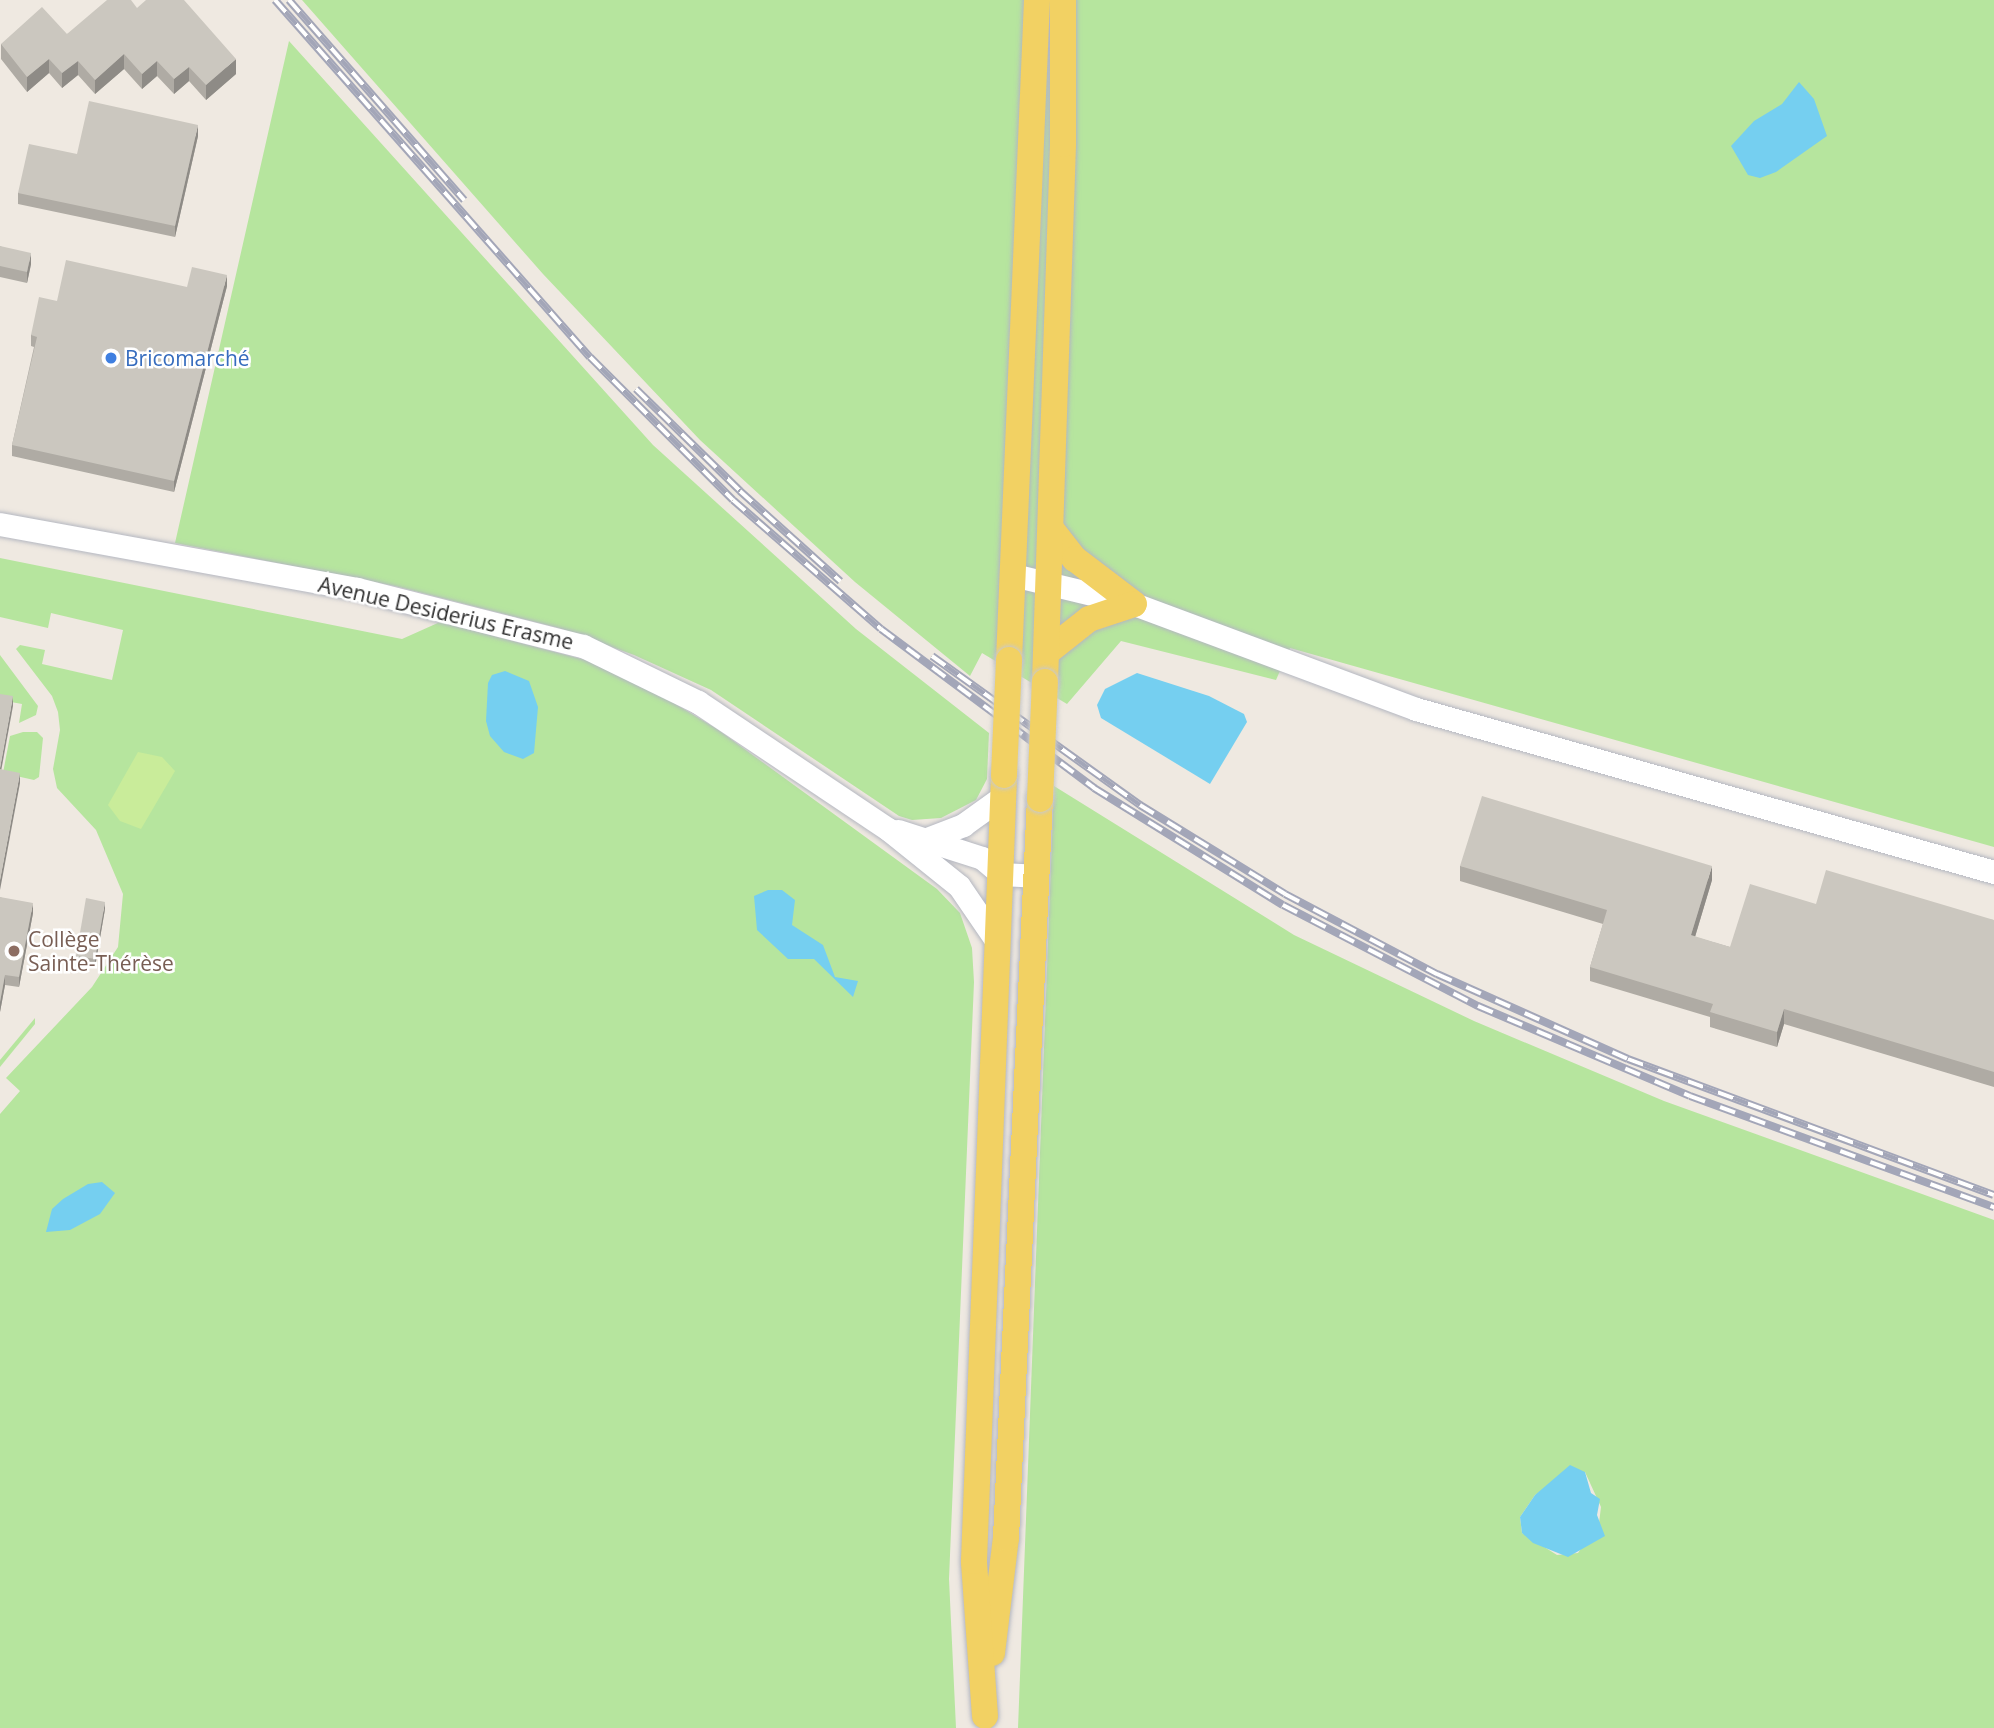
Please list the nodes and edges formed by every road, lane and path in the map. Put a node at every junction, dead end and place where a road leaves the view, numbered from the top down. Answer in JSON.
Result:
{"nodes":[{"id":1,"x":1037,"y":0,"type":"edge"},
{"id":2,"x":1063,"y":0,"type":"edge"},
{"id":3,"x":0,"y":524,"type":"edge"},
{"id":4,"x":1052,"y":530,"type":"junction"},
{"id":5,"x":1013,"y":575,"type":"junction"},
{"id":6,"x":1049,"y":584,"type":"junction"},
{"id":7,"x":1135,"y":604,"type":"junction"},
{"id":8,"x":1046,"y":653,"type":"junction"},
{"id":9,"x":1003,"y":786,"type":"junction"},
{"id":10,"x":888,"y":829,"type":"junction"},
{"id":11,"x":927,"y":839,"type":"junction"},
{"id":12,"x":1994,"y":872,"type":"edge"},
{"id":13,"x":1001,"y":874,"type":"junction"},
{"id":14,"x":1035,"y":876,"type":"junction"},
{"id":15,"x":959,"y":886,"type":"junction"},
{"id":16,"x":996,"y":940,"type":"junction"},
{"id":17,"x":985,"y":1722,"type":"edge"}],
"edges":[{"from":1,"to":5,"type":"main road"},
{"from":2,"to":4,"type":"main road"},
{"from":3,"to":10,"type":"main road","name":"Avenue Desiderius Erasme"},
{"from":4,"to":6,"type":"main road"},
{"from":4,"to":7,"type":"main road"},
{"from":5,"to":6,"type":"main road"},
{"from":5,"to":9,"type":"main road","bridge":true},
{"from":6,"to":7,"type":"main road"},
{"from":6,"to":8,"type":"main road"},
{"from":7,"to":8,"type":"main road"},
{"from":7,"to":12,"type":"main road"},
{"from":8,"to":14,"type":"main road","bridge":true},
{"from":9,"to":11,"type":"main road"},
{"from":9,"to":13,"type":"main road"},
{"from":10,"to":11,"type":"main road"},
{"from":10,"to":15,"type":"main road"},
{"from":11,"to":13,"type":"main road"},
{"from":13,"to":14,"type":"main road"},
{"from":13,"to":15,"type":"main road"},
{"from":13,"to":16,"type":"main road"},
{"from":14,"to":17,"type":"main road"},
{"from":15,"to":16,"type":"main road"},
{"from":16,"to":17,"type":"main road"}]}
